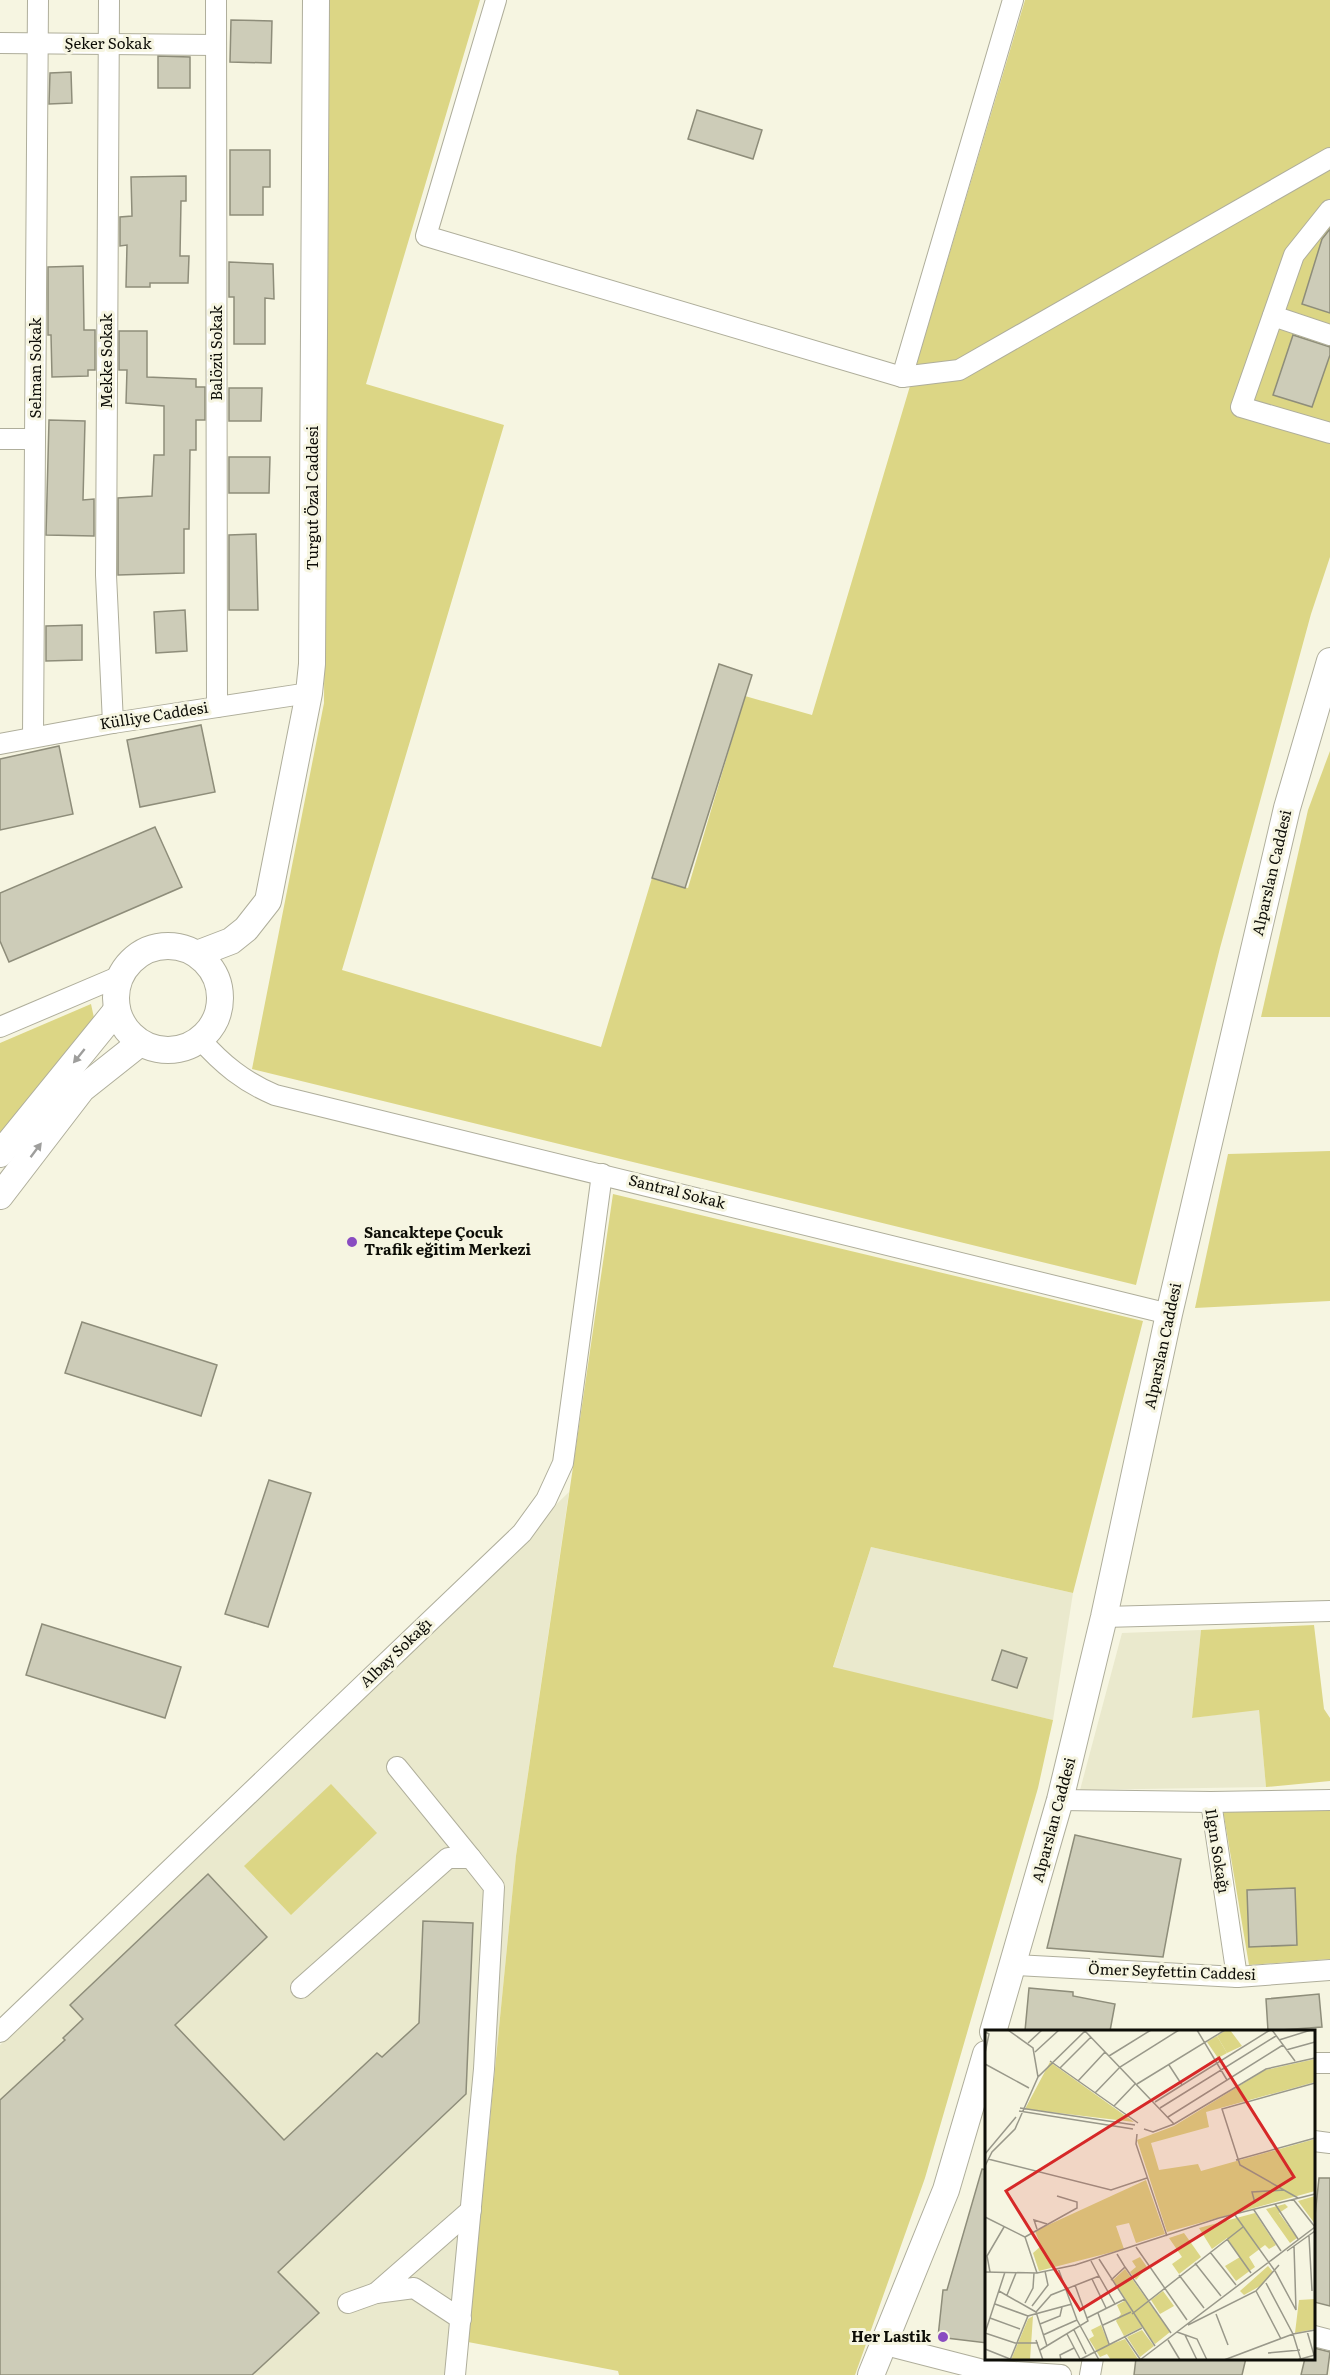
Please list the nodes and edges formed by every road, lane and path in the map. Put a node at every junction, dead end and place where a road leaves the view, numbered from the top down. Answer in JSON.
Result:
{"nodes":[{"id":1,"x":38,"y":0,"type":"edge"},
{"id":2,"x":109,"y":0,"type":"edge"},
{"id":3,"x":216,"y":0,"type":"edge"},
{"id":4,"x":316,"y":0,"type":"edge"},
{"id":5,"x":496,"y":0,"type":"edge"},
{"id":6,"x":1013,"y":0,"type":"edge"},
{"id":7,"x":0,"y":43,"type":"edge"},
{"id":8,"x":38,"y":44,"type":"junction"},
{"id":9,"x":109,"y":45,"type":"junction"},
{"id":10,"x":216,"y":45,"type":"junction"},
{"id":11,"x":1330,"y":158,"type":"edge"},
{"id":12,"x":1330,"y":210,"type":"edge"},
{"id":13,"x":1273,"y":316,"type":"junction"},
{"id":14,"x":1330,"y":335,"type":"edge"},
{"id":15,"x":902,"y":377,"type":"junction"},
{"id":16,"x":1330,"y":433,"type":"edge"},
{"id":17,"x":0,"y":439,"type":"edge"},
{"id":18,"x":35,"y":439,"type":"junction"},
{"id":19,"x":1330,"y":661,"type":"edge"},
{"id":20,"x":309,"y":693,"type":"junction"},
{"id":21,"x":217,"y":707,"type":"junction"},
{"id":22,"x":112,"y":723,"type":"junction"},
{"id":23,"x":33,"y":736,"type":"junction"},
{"id":24,"x":0,"y":744,"type":"edge"},
{"id":25,"x":197,"y":954,"type":"junction"},
{"id":26,"x":120,"y":976,"type":"junction"},
{"id":27,"x":116,"y":1011,"type":"junction"},
{"id":28,"x":0,"y":1027,"type":"edge"},
{"id":29,"x":200,"y":1039,"type":"junction"},
{"id":30,"x":140,"y":1043,"type":"junction"},
{"id":31,"x":0,"y":1154,"type":"edge"},
{"id":32,"x":602,"y":1174,"type":"junction"},
{"id":33,"x":0,"y":1196,"type":"edge"},
{"id":34,"x":1169,"y":1314,"type":"junction"},
{"id":35,"x":1330,"y":1611,"type":"edge"},
{"id":36,"x":1104,"y":1617,"type":"junction"},
{"id":37,"x":397,"y":1767,"type":"dead end"},
{"id":38,"x":1060,"y":1800,"type":"junction"},
{"id":39,"x":1330,"y":1800,"type":"edge"},
{"id":40,"x":1210,"y":1802,"type":"junction"},
{"id":41,"x":471,"y":1858,"type":"junction"},
{"id":42,"x":1014,"y":1965,"type":"junction"},
{"id":43,"x":1330,"y":1971,"type":"edge"},
{"id":44,"x":1237,"y":1977,"type":"junction"},
{"id":45,"x":301,"y":1988,"type":"dead end"},
{"id":46,"x":993,"y":2030,"type":"edge"},
{"id":47,"x":0,"y":2032,"type":"edge"},
{"id":48,"x":985,"y":2061,"type":"edge"},
{"id":49,"x":1315,"y":2141,"type":"edge"},
{"id":50,"x":1330,"y":2143,"type":"edge"},
{"id":51,"x":471,"y":2210,"type":"junction"},
{"id":52,"x":376,"y":2293,"type":"junction"},
{"id":53,"x":348,"y":2303,"type":"dead end"},
{"id":54,"x":460,"y":2319,"type":"junction"},
{"id":55,"x":1315,"y":2336,"type":"edge"},
{"id":56,"x":1330,"y":2340,"type":"edge"},
{"id":57,"x":882,"y":2344,"type":"junction"},
{"id":58,"x":1093,"y":2360,"type":"edge"},
{"id":59,"x":455,"y":2375,"type":"edge"},
{"id":60,"x":871,"y":2375,"type":"edge"},
{"id":61,"x":1061,"y":2375,"type":"edge"},
{"id":62,"x":1090,"y":2375,"type":"edge"}],
"edges":[{"from":1,"to":8,"type":"street","name":"Selman Sokak"},
{"from":2,"to":9,"type":"street","name":"Mekke Sokak"},
{"from":3,"to":10,"type":"street","name":"Balözü Sokak"},
{"from":4,"to":20,"type":"street","name":"Turgut Özal Caddesi"},
{"from":5,"to":15,"type":"street"},
{"from":6,"to":15,"type":"street"},
{"from":7,"to":8,"type":"street","name":"Şeker Sokak"},
{"from":8,"to":9,"type":"street","name":"Şeker Sokak"},
{"from":8,"to":18,"type":"street","name":"Selman Sokak"},
{"from":9,"to":10,"type":"street","name":"Şeker Sokak"},
{"from":9,"to":22,"type":"street","name":"Mekke Sokak"},
{"from":10,"to":21,"type":"street","name":"Balözü Sokak"},
{"from":11,"to":15,"type":"street"},
{"from":12,"to":13,"type":"street"},
{"from":13,"to":14,"type":"street"},
{"from":13,"to":16,"type":"street"},
{"from":17,"to":18,"type":"street"},
{"from":18,"to":23,"type":"street","name":"Selman Sokak"},
{"from":19,"to":34,"type":"street","name":"Alparslan Caddesi"},
{"from":20,"to":21,"type":"street","name":"Külliye Caddesi"},
{"from":20,"to":25,"type":"street","name":"Turgut Özal Caddesi"},
{"from":21,"to":22,"type":"street","name":"Külliye Caddesi"},
{"from":22,"to":23,"type":"street","name":"Külliye Caddesi"},
{"from":23,"to":24,"type":"street","name":"Külliye Caddesi"},
{"from":25,"to":26,"type":"street"},
{"from":25,"to":29,"type":"street"},
{"from":26,"to":27,"type":"street"},
{"from":26,"to":28,"type":"street"},
{"from":27,"to":30,"type":"street"},
{"from":27,"to":31,"type":"street","one_way":true},
{"from":29,"to":30,"type":"street"},
{"from":29,"to":32,"type":"street","name":"Santral Sokak"},
{"from":33,"to":30,"type":"street","one_way":true},
{"from":32,"to":34,"type":"street","name":"Santral Sokak"},
{"from":32,"to":47,"type":"street","name":"Albay Sokağı"},
{"from":34,"to":36,"type":"street","name":"Alparslan Caddesi"},
{"from":35,"to":36,"type":"street"},
{"from":36,"to":38,"type":"street","name":"Alparslan Caddesi"},
{"from":37,"to":41,"type":"street"},
{"from":38,"to":40,"type":"street","name":"Ilgın Sokağı"},
{"from":38,"to":42,"type":"street","name":"Alparslan Caddesi"},
{"from":39,"to":40,"type":"street"},
{"from":40,"to":44,"type":"street","name":"Ilgın Sokağı"},
{"from":41,"to":45,"type":"street"},
{"from":41,"to":51,"type":"street"},
{"from":42,"to":44,"type":"street","name":"Ömer Seyfettin Caddesi"},
{"from":42,"to":46,"type":"street","name":"Alparslan Caddesi"},
{"from":43,"to":44,"type":"street","name":"Ömer Seyfettin Caddesi"},
{"from":48,"to":57,"type":"street"},
{"from":49,"to":50,"type":"street"},
{"from":51,"to":52,"type":"street"},
{"from":51,"to":54,"type":"street"},
{"from":52,"to":53,"type":"street"},
{"from":52,"to":54,"type":"street"},
{"from":54,"to":59,"type":"street"},
{"from":55,"to":56,"type":"street"},
{"from":57,"to":60,"type":"street"},
{"from":57,"to":61,"type":"street"},
{"from":58,"to":62,"type":"street"}]}
